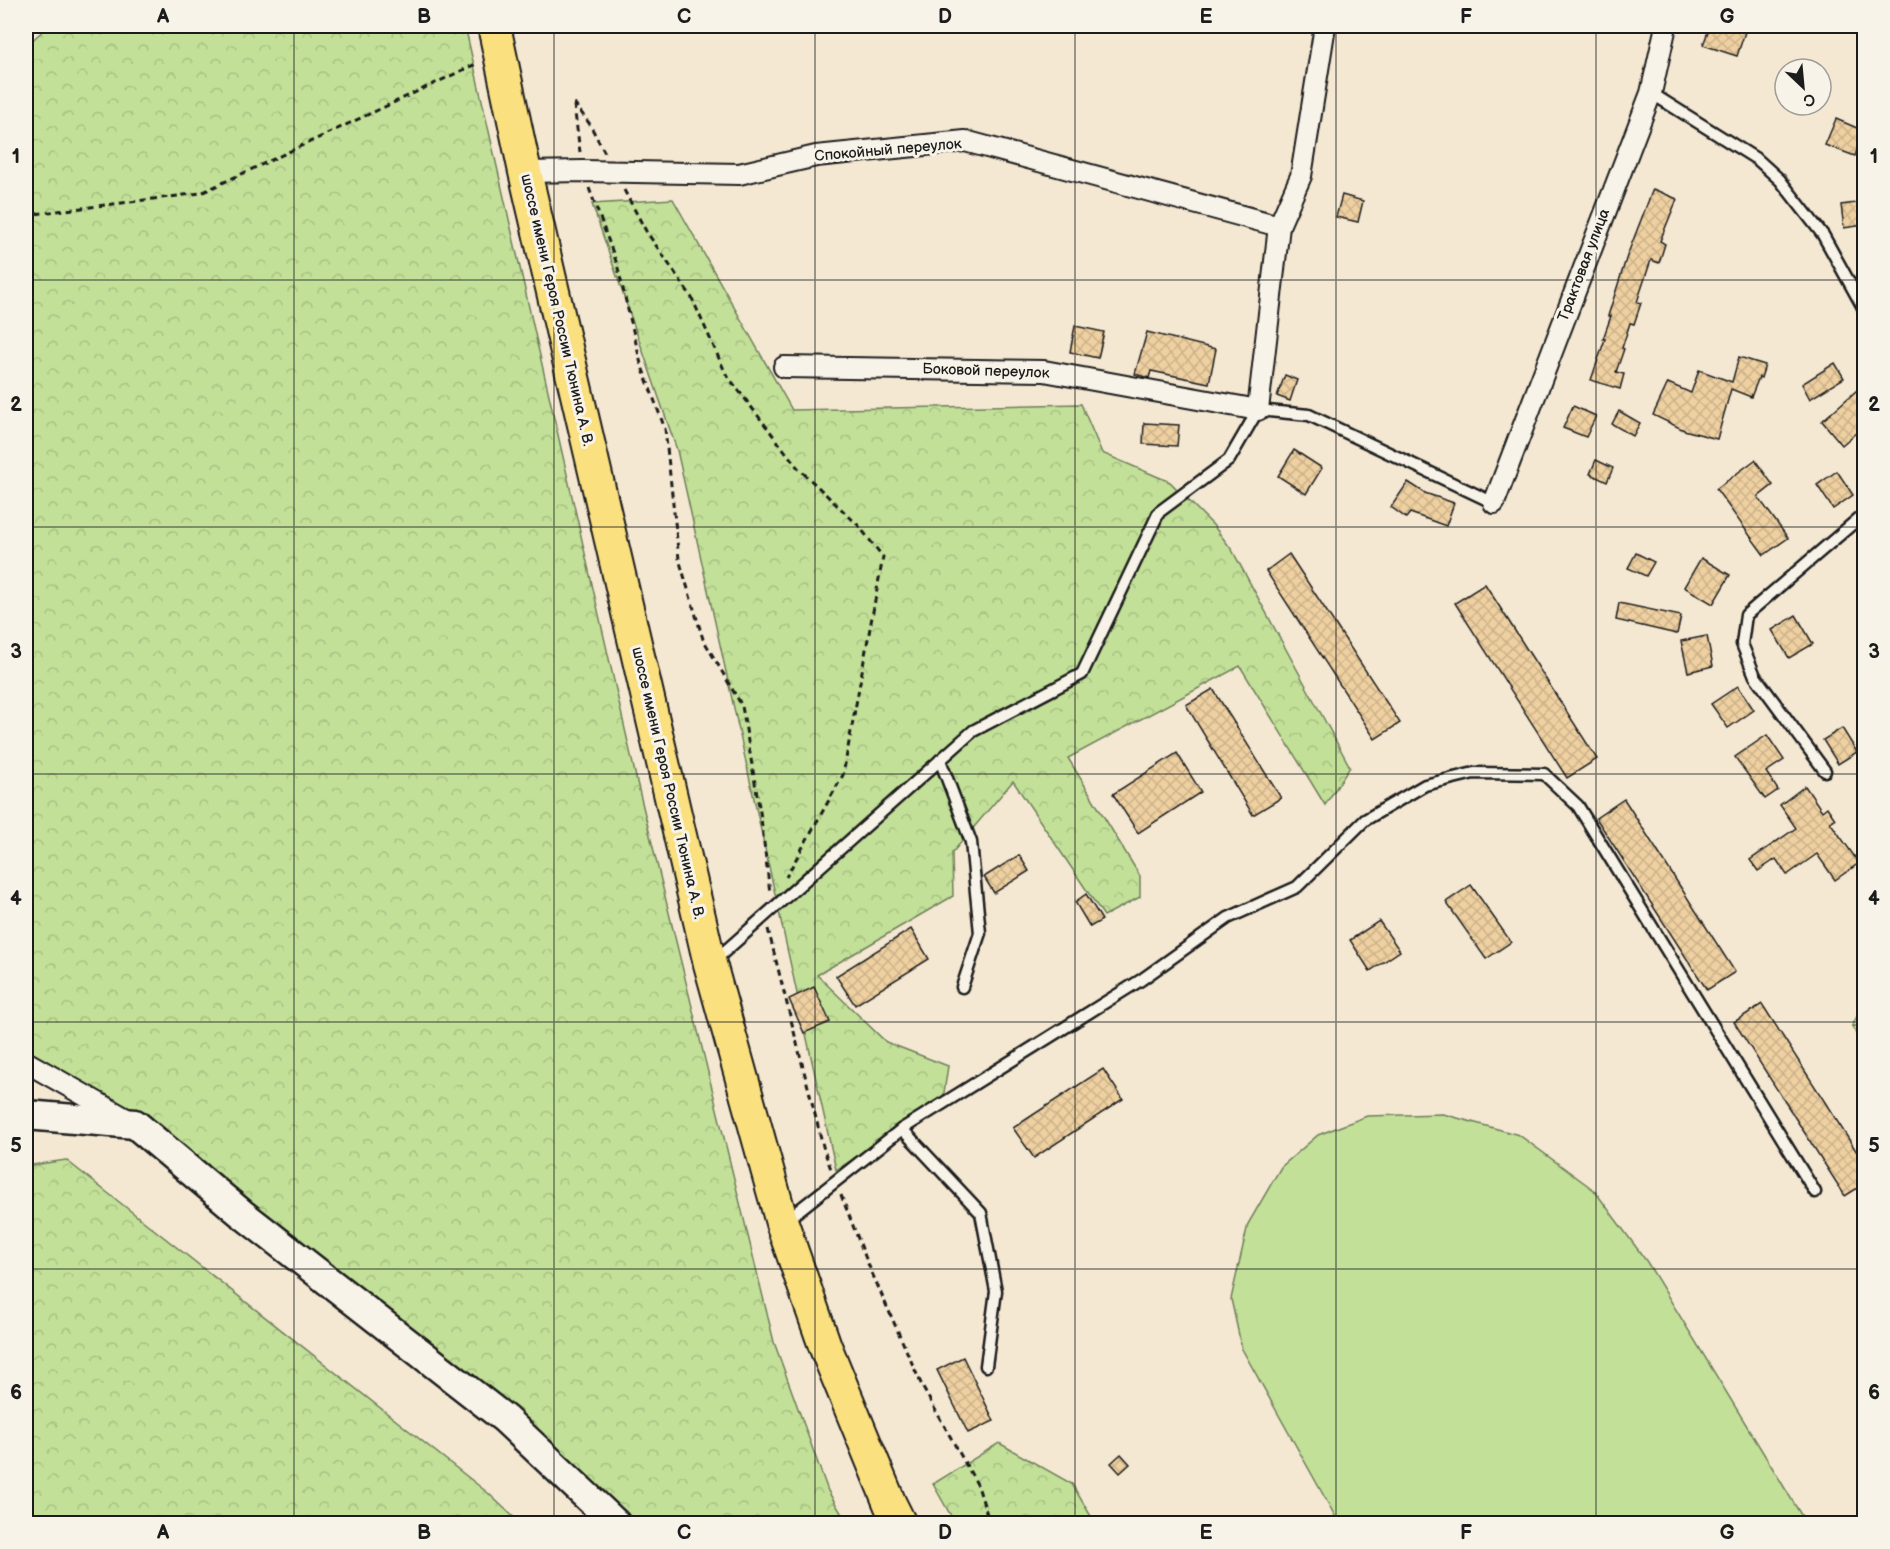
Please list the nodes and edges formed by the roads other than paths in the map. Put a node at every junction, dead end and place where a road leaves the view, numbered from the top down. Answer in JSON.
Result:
{"nodes":[{"id":1,"x":494,"y":26,"type":"edge"},
{"id":2,"x":1325,"y":26,"type":"edge"},
{"id":3,"x":1666,"y":26,"type":"edge"},
{"id":4,"x":1651,"y":93,"type":"junction"},
{"id":5,"x":525,"y":172,"type":"junction"},
{"id":6,"x":1279,"y":226,"type":"junction"},
{"id":7,"x":1864,"y":309,"type":"edge"},
{"id":8,"x":784,"y":367,"type":"dead end"},
{"id":9,"x":1258,"y":410,"type":"junction"},
{"id":10,"x":1494,"y":503,"type":"joint"},
{"id":11,"x":1864,"y":514,"type":"edge"},
{"id":12,"x":940,"y":760,"type":"junction"},
{"id":13,"x":1826,"y":771,"type":"dead end"},
{"id":14,"x":710,"y":964,"type":"junction"},
{"id":15,"x":962,"y":987,"type":"dead end"},
{"id":16,"x":26,"y":1062,"type":"edge"},
{"id":17,"x":26,"y":1115,"type":"edge"},
{"id":18,"x":135,"y":1124,"type":"junction"},
{"id":19,"x":902,"y":1129,"type":"junction"},
{"id":20,"x":1815,"y":1192,"type":"dead end"},
{"id":21,"x":782,"y":1223,"type":"junction"},
{"id":22,"x":986,"y":1366,"type":"dead end"},
{"id":23,"x":616,"y":1524,"type":"edge"},
{"id":24,"x":900,"y":1524,"type":"edge"}],
"edges":[{"from":1,"to":5,"type":"main road","name":"шоссе имени Героя России Тюнина А. В."},
{"from":2,"to":6,"type":"street"},
{"from":3,"to":4,"type":"street","name":"Трактовая улица"},
{"from":4,"to":7,"type":"lane"},
{"from":4,"to":10,"type":"street","name":"Трактовая улица"},
{"from":5,"to":6,"type":"street","name":"Спокойный переулок"},
{"from":5,"to":14,"type":"main road","name":"шоссе имени Героя России Тюнина А. В."},
{"from":6,"to":9,"type":"street"},
{"from":8,"to":9,"type":"street","name":"Боковой переулок"},
{"from":9,"to":10,"type":"lane"},
{"from":9,"to":12,"type":"lane"},
{"from":11,"to":13,"type":"lane"},
{"from":12,"to":14,"type":"lane"},
{"from":12,"to":15,"type":"lane"},
{"from":14,"to":21,"type":"main road","name":"шоссе имени Героя России Тюнина А. В."},
{"from":16,"to":18,"type":"street"},
{"from":17,"to":18,"type":"street"},
{"from":18,"to":23,"type":"street"},
{"from":19,"to":20,"type":"lane"},
{"from":19,"to":21,"type":"lane"},
{"from":19,"to":22,"type":"lane"},
{"from":21,"to":24,"type":"main road","name":"шоссе имени Героя России Тюнина А. В."}]}
